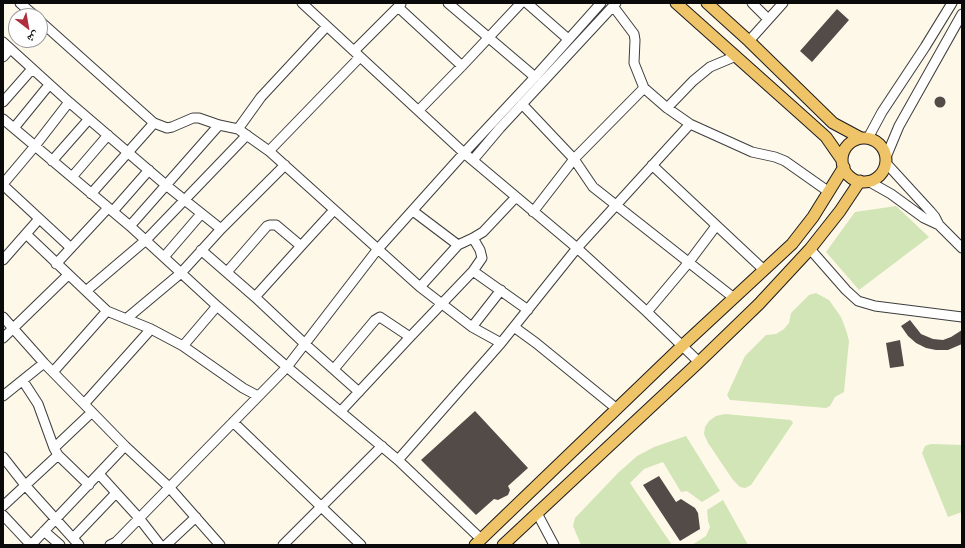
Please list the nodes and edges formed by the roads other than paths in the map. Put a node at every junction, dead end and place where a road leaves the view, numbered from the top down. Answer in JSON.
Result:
{"nodes":[{"id":1,"x":302,"y":3,"type":"edge"},
{"id":2,"x":448,"y":3,"type":"edge"},
{"id":3,"x":520,"y":3,"type":"edge"},
{"id":4,"x":527,"y":3,"type":"edge"},
{"id":5,"x":601,"y":3,"type":"edge"},
{"id":6,"x":676,"y":3,"type":"edge"},
{"id":7,"x":707,"y":3,"type":"edge"},
{"id":8,"x":752,"y":3,"type":"edge"},
{"id":9,"x":783,"y":3,"type":"edge"},
{"id":10,"x":952,"y":3,"type":"edge"},
{"id":11,"x":614,"y":4,"type":"edge"},
{"id":12,"x":400,"y":5,"type":"edge"},
{"id":13,"x":962,"y":14,"type":"edge"},
{"id":14,"x":768,"y":19,"type":"junction"},
{"id":15,"x":327,"y":26,"type":"junction"},
{"id":16,"x":48,"y":28,"type":"edge"},
{"id":17,"x":489,"y":37,"type":"junction"},
{"id":18,"x":568,"y":40,"type":"junction"},
{"id":19,"x":749,"y":41,"type":"junction"},
{"id":20,"x":3,"y":42,"type":"edge"},
{"id":21,"x":10,"y":49,"type":"junction"},
{"id":22,"x":357,"y":54,"type":"junction"},
{"id":23,"x":736,"y":56,"type":"junction"},
{"id":24,"x":3,"y":57,"type":"edge"},
{"id":25,"x":462,"y":66,"type":"junction"},
{"id":26,"x":32,"y":69,"type":"junction"},
{"id":27,"x":535,"y":77,"type":"junction"},
{"id":28,"x":49,"y":85,"type":"junction"},
{"id":29,"x":644,"y":88,"type":"junction"},
{"id":30,"x":3,"y":102,"type":"edge"},
{"id":31,"x":69,"y":102,"type":"junction"},
{"id":32,"x":522,"y":104,"type":"junction"},
{"id":33,"x":667,"y":108,"type":"junction"},
{"id":34,"x":418,"y":110,"type":"junction"},
{"id":35,"x":3,"y":119,"type":"edge"},
{"id":36,"x":89,"y":119,"type":"junction"},
{"id":37,"x":154,"y":123,"type":"junction"},
{"id":38,"x":690,"y":124,"type":"junction"},
{"id":39,"x":219,"y":125,"type":"junction"},
{"id":40,"x":14,"y":128,"type":"junction"},
{"id":41,"x":238,"y":129,"type":"junction"},
{"id":42,"x":108,"y":135,"type":"junction"},
{"id":43,"x":246,"y":135,"type":"junction"},
{"id":44,"x":864,"y":138,"type":"junction"},
{"id":45,"x":35,"y":146,"type":"junction"},
{"id":46,"x":269,"y":151,"type":"junction"},
{"id":47,"x":129,"y":153,"type":"junction"},
{"id":48,"x":464,"y":153,"type":"junction"},
{"id":49,"x":574,"y":159,"type":"junction"},
{"id":50,"x":473,"y":160,"type":"junction"},
{"id":51,"x":886,"y":160,"type":"junction"},
{"id":52,"x":52,"y":161,"type":"junction"},
{"id":53,"x":285,"y":164,"type":"junction"},
{"id":54,"x":843,"y":164,"type":"junction"},
{"id":55,"x":652,"y":165,"type":"junction"},
{"id":56,"x":149,"y":170,"type":"junction"},
{"id":57,"x":72,"y":177,"type":"junction"},
{"id":58,"x":864,"y":181,"type":"junction"},
{"id":59,"x":3,"y":185,"type":"edge"},
{"id":60,"x":167,"y":186,"type":"junction"},
{"id":61,"x":829,"y":192,"type":"junction"},
{"id":62,"x":91,"y":194,"type":"junction"},
{"id":63,"x":516,"y":197,"type":"junction"},
{"id":64,"x":185,"y":201,"type":"junction"},
{"id":65,"x":616,"y":204,"type":"junction"},
{"id":66,"x":111,"y":209,"type":"junction"},
{"id":67,"x":334,"y":210,"type":"junction"},
{"id":68,"x":413,"y":211,"type":"junction"},
{"id":69,"x":534,"y":212,"type":"junction"},
{"id":70,"x":201,"y":214,"type":"junction"},
{"id":71,"x":39,"y":219,"type":"junction"},
{"id":72,"x":939,"y":225,"type":"junction"},
{"id":73,"x":130,"y":226,"type":"junction"},
{"id":74,"x":716,"y":226,"type":"junction"},
{"id":75,"x":221,"y":229,"type":"junction"},
{"id":76,"x":26,"y":234,"type":"junction"},
{"id":77,"x":473,"y":238,"type":"junction"},
{"id":78,"x":146,"y":240,"type":"junction"},
{"id":79,"x":458,"y":245,"type":"junction"},
{"id":80,"x":301,"y":246,"type":"junction"},
{"id":81,"x":71,"y":248,"type":"junction"},
{"id":82,"x":577,"y":248,"type":"junction"},
{"id":83,"x":962,"y":248,"type":"edge"},
{"id":84,"x":810,"y":249,"type":"junction"},
{"id":85,"x":201,"y":250,"type":"junction"},
{"id":86,"x":377,"y":250,"type":"junction"},
{"id":87,"x":164,"y":257,"type":"junction"},
{"id":88,"x":3,"y":260,"type":"edge"},
{"id":89,"x":689,"y":262,"type":"junction"},
{"id":90,"x":56,"y":264,"type":"junction"},
{"id":91,"x":764,"y":270,"type":"junction"},
{"id":92,"x":474,"y":271,"type":"junction"},
{"id":93,"x":227,"y":272,"type":"junction"},
{"id":94,"x":181,"y":273,"type":"junction"},
{"id":95,"x":68,"y":275,"type":"junction"},
{"id":96,"x":420,"y":287,"type":"junction"},
{"id":97,"x":501,"y":290,"type":"junction"},
{"id":98,"x":86,"y":291,"type":"junction"},
{"id":99,"x":255,"y":297,"type":"junction"},
{"id":100,"x":734,"y":298,"type":"junction"},
{"id":101,"x":442,"y":304,"type":"junction"},
{"id":102,"x":217,"y":306,"type":"junction"},
{"id":103,"x":528,"y":310,"type":"junction"},
{"id":104,"x":107,"y":311,"type":"junction"},
{"id":105,"x":647,"y":312,"type":"junction"},
{"id":106,"x":3,"y":317,"type":"edge"},
{"id":107,"x":962,"y":317,"type":"edge"},
{"id":108,"x":126,"y":319,"type":"junction"},
{"id":109,"x":472,"y":327,"type":"junction"},
{"id":110,"x":514,"y":327,"type":"junction"},
{"id":111,"x":13,"y":328,"type":"junction"},
{"id":112,"x":151,"y":329,"type":"junction"},
{"id":113,"x":410,"y":337,"type":"junction"},
{"id":114,"x":3,"y":338,"type":"edge"},
{"id":115,"x":501,"y":343,"type":"junction"},
{"id":116,"x":305,"y":344,"type":"junction"},
{"id":117,"x":183,"y":346,"type":"junction"},
{"id":118,"x":682,"y":346,"type":"junction"},
{"id":119,"x":699,"y":362,"type":"junction"},
{"id":120,"x":44,"y":363,"type":"junction"},
{"id":121,"x":287,"y":367,"type":"junction"},
{"id":122,"x":334,"y":369,"type":"junction"},
{"id":123,"x":53,"y":372,"type":"junction"},
{"id":124,"x":23,"y":381,"type":"junction"},
{"id":125,"x":359,"y":392,"type":"junction"},
{"id":126,"x":3,"y":396,"type":"edge"},
{"id":127,"x":258,"y":396,"type":"junction"},
{"id":128,"x":84,"y":404,"type":"junction"},
{"id":129,"x":617,"y":409,"type":"junction"},
{"id":130,"x":341,"y":411,"type":"junction"},
{"id":131,"x":92,"y":412,"type":"junction"},
{"id":132,"x":233,"y":422,"type":"junction"},
{"id":133,"x":125,"y":446,"type":"junction"},
{"id":134,"x":382,"y":446,"type":"junction"},
{"id":135,"x":56,"y":451,"type":"junction"},
{"id":136,"x":3,"y":457,"type":"edge"},
{"id":137,"x":398,"y":460,"type":"junction"},
{"id":138,"x":99,"y":474,"type":"junction"},
{"id":139,"x":25,"y":485,"type":"junction"},
{"id":140,"x":89,"y":485,"type":"junction"},
{"id":141,"x":169,"y":487,"type":"junction"},
{"id":142,"x":116,"y":493,"type":"junction"},
{"id":143,"x":3,"y":506,"type":"edge"},
{"id":144,"x":321,"y":506,"type":"junction"},
{"id":145,"x":537,"y":513,"type":"junction"},
{"id":146,"x":3,"y":515,"type":"edge"},
{"id":147,"x":196,"y":517,"type":"junction"},
{"id":148,"x":139,"y":518,"type":"junction"},
{"id":149,"x":56,"y":519,"type":"junction"},
{"id":150,"x":44,"y":531,"type":"junction"},
{"id":151,"x":76,"y":541,"type":"edge"},
{"id":152,"x":478,"y":542,"type":"edge"},
{"id":153,"x":114,"y":544,"type":"edge"},
{"id":154,"x":31,"y":545,"type":"edge"},
{"id":155,"x":60,"y":545,"type":"edge"},
{"id":156,"x":160,"y":545,"type":"edge"},
{"id":157,"x":166,"y":545,"type":"edge"},
{"id":158,"x":220,"y":545,"type":"edge"},
{"id":159,"x":283,"y":545,"type":"edge"},
{"id":160,"x":361,"y":545,"type":"edge"},
{"id":161,"x":503,"y":545,"type":"edge"},
{"id":162,"x":554,"y":545,"type":"edge"}],
"edges":[{"from":1,"to":15,"type":"street"},
{"from":2,"to":17,"type":"street"},
{"from":3,"to":17,"type":"street"},
{"from":4,"to":18,"type":"street"},
{"from":5,"to":18,"type":"street"},
{"from":6,"to":23,"type":"main road"},
{"from":7,"to":19,"type":"main road"},
{"from":8,"to":14,"type":"street"},
{"from":9,"to":14,"type":"street"},
{"from":10,"to":44,"type":"street"},
{"from":11,"to":29,"type":"street"},
{"from":11,"to":32,"type":"street"},
{"from":12,"to":22,"type":"street"},
{"from":12,"to":25,"type":"street"},
{"from":13,"to":51,"type":"street"},
{"from":14,"to":19,"type":"street"},
{"from":15,"to":22,"type":"street"},
{"from":15,"to":41,"type":"street"},
{"from":16,"to":37,"type":"street"},
{"from":17,"to":25,"type":"street"},
{"from":17,"to":27,"type":"street"},
{"from":18,"to":27,"type":"street"},
{"from":19,"to":44,"type":"main road"},
{"from":20,"to":21,"type":"street"},
{"from":21,"to":24,"type":"street"},
{"from":21,"to":26,"type":"street"},
{"from":22,"to":34,"type":"street"},
{"from":22,"to":46,"type":"street"},
{"from":23,"to":33,"type":"street"},
{"from":23,"to":54,"type":"main road"},
{"from":25,"to":34,"type":"street"},
{"from":26,"to":28,"type":"street"},
{"from":26,"to":30,"type":"street"},
{"from":27,"to":48,"type":"street"},
{"from":28,"to":31,"type":"street"},
{"from":28,"to":40,"type":"street"},
{"from":29,"to":33,"type":"street"},
{"from":29,"to":49,"type":"street"},
{"from":31,"to":36,"type":"street"},
{"from":31,"to":45,"type":"street"},
{"from":32,"to":49,"type":"street"},
{"from":32,"to":50,"type":"street"},
{"from":33,"to":38,"type":"street"},
{"from":34,"to":48,"type":"street"},
{"from":35,"to":40,"type":"street"},
{"from":36,"to":42,"type":"street"},
{"from":36,"to":52,"type":"street"},
{"from":37,"to":39,"type":"street"},
{"from":37,"to":47,"type":"street"},
{"from":38,"to":55,"type":"street"},
{"from":38,"to":61,"type":"street"},
{"from":39,"to":41,"type":"street"},
{"from":39,"to":60,"type":"street"},
{"from":40,"to":45,"type":"street"},
{"from":41,"to":43,"type":"street"},
{"from":42,"to":47,"type":"street"},
{"from":42,"to":57,"type":"street"},
{"from":43,"to":46,"type":"street"},
{"from":43,"to":64,"type":"street"},
{"from":44,"to":51,"type":"main road"},
{"from":44,"to":54,"type":"main road"},
{"from":45,"to":52,"type":"street"},
{"from":45,"to":59,"type":"street"},
{"from":46,"to":53,"type":"street"},
{"from":47,"to":56,"type":"street"},
{"from":47,"to":62,"type":"street"},
{"from":48,"to":50,"type":"street"},
{"from":48,"to":68,"type":"street"},
{"from":49,"to":65,"type":"street"},
{"from":49,"to":69,"type":"street"},
{"from":50,"to":63,"type":"street"},
{"from":51,"to":58,"type":"main road"},
{"from":51,"to":72,"type":"street"},
{"from":52,"to":57,"type":"street"},
{"from":53,"to":67,"type":"street"},
{"from":53,"to":75,"type":"street"},
{"from":54,"to":58,"type":"main road"},
{"from":54,"to":61,"type":"main road"},
{"from":55,"to":65,"type":"street"},
{"from":55,"to":74,"type":"street"},
{"from":56,"to":60,"type":"street"},
{"from":56,"to":66,"type":"street"},
{"from":57,"to":62,"type":"street"},
{"from":58,"to":72,"type":"street"},
{"from":58,"to":84,"type":"main road"},
{"from":59,"to":71,"type":"street"},
{"from":60,"to":64,"type":"street"},
{"from":60,"to":73,"type":"street"},
{"from":61,"to":91,"type":"main road"},
{"from":62,"to":66,"type":"street"},
{"from":63,"to":69,"type":"street"},
{"from":63,"to":77,"type":"street"},
{"from":64,"to":70,"type":"street"},
{"from":64,"to":78,"type":"street"},
{"from":65,"to":82,"type":"street"},
{"from":65,"to":89,"type":"street"},
{"from":66,"to":73,"type":"street"},
{"from":66,"to":81,"type":"street"},
{"from":67,"to":80,"type":"street"},
{"from":67,"to":86,"type":"street"},
{"from":68,"to":79,"type":"street"},
{"from":68,"to":86,"type":"street"},
{"from":69,"to":82,"type":"street"},
{"from":70,"to":75,"type":"street"},
{"from":70,"to":87,"type":"street"},
{"from":71,"to":76,"type":"street"},
{"from":71,"to":81,"type":"street"},
{"from":72,"to":83,"type":"street"},
{"from":73,"to":78,"type":"street"},
{"from":74,"to":89,"type":"street"},
{"from":74,"to":91,"type":"street"},
{"from":75,"to":85,"type":"street"},
{"from":76,"to":88,"type":"street"},
{"from":76,"to":90,"type":"street"},
{"from":77,"to":79,"type":"street"},
{"from":77,"to":92,"type":"street"},
{"from":78,"to":87,"type":"street"},
{"from":78,"to":98,"type":"street"},
{"from":79,"to":96,"type":"street"},
{"from":80,"to":93,"type":"street"},
{"from":80,"to":99,"type":"street"},
{"from":81,"to":90,"type":"street"},
{"from":82,"to":103,"type":"street"},
{"from":82,"to":105,"type":"street"},
{"from":84,"to":107,"type":"street"},
{"from":84,"to":119,"type":"main road"},
{"from":85,"to":93,"type":"street"},
{"from":85,"to":94,"type":"street"},
{"from":86,"to":96,"type":"street"},
{"from":86,"to":116,"type":"street"},
{"from":87,"to":94,"type":"street"},
{"from":89,"to":100,"type":"street"},
{"from":89,"to":105,"type":"street"},
{"from":90,"to":95,"type":"street"},
{"from":91,"to":100,"type":"main road"},
{"from":92,"to":97,"type":"street"},
{"from":92,"to":101,"type":"street"},
{"from":93,"to":99,"type":"street"},
{"from":94,"to":102,"type":"street"},
{"from":94,"to":108,"type":"street"},
{"from":95,"to":98,"type":"street"},
{"from":95,"to":111,"type":"street"},
{"from":96,"to":101,"type":"street"},
{"from":97,"to":103,"type":"street"},
{"from":97,"to":109,"type":"street"},
{"from":98,"to":104,"type":"street"},
{"from":99,"to":116,"type":"street"},
{"from":100,"to":118,"type":"main road"},
{"from":101,"to":109,"type":"street"},
{"from":101,"to":113,"type":"street"},
{"from":102,"to":117,"type":"street"},
{"from":102,"to":121,"type":"street"},
{"from":103,"to":110,"type":"street"},
{"from":104,"to":108,"type":"street"},
{"from":104,"to":123,"type":"street"},
{"from":105,"to":118,"type":"street"},
{"from":106,"to":111,"type":"street"},
{"from":108,"to":112,"type":"street"},
{"from":109,"to":115,"type":"street"},
{"from":110,"to":115,"type":"street"},
{"from":110,"to":129,"type":"street"},
{"from":111,"to":114,"type":"street"},
{"from":111,"to":120,"type":"street"},
{"from":112,"to":117,"type":"street"},
{"from":112,"to":128,"type":"street"},
{"from":113,"to":122,"type":"street"},
{"from":113,"to":125,"type":"street"},
{"from":115,"to":137,"type":"street"},
{"from":116,"to":121,"type":"street"},
{"from":116,"to":122,"type":"street"},
{"from":117,"to":127,"type":"street"},
{"from":118,"to":119,"type":"street"},
{"from":118,"to":129,"type":"main road"},
{"from":119,"to":145,"type":"main road"},
{"from":120,"to":123,"type":"street"},
{"from":120,"to":124,"type":"street"},
{"from":121,"to":127,"type":"street"},
{"from":121,"to":130,"type":"street"},
{"from":122,"to":125,"type":"street"},
{"from":123,"to":128,"type":"street"},
{"from":124,"to":126,"type":"street"},
{"from":124,"to":135,"type":"street"},
{"from":125,"to":130,"type":"street"},
{"from":127,"to":132,"type":"street"},
{"from":128,"to":131,"type":"street"},
{"from":129,"to":152,"type":"main road"},
{"from":130,"to":134,"type":"street"},
{"from":131,"to":133,"type":"street"},
{"from":131,"to":135,"type":"street"},
{"from":132,"to":141,"type":"street"},
{"from":132,"to":144,"type":"street"},
{"from":133,"to":138,"type":"street"},
{"from":133,"to":141,"type":"street"},
{"from":134,"to":137,"type":"street"},
{"from":134,"to":144,"type":"street"},
{"from":135,"to":139,"type":"street"},
{"from":135,"to":140,"type":"street"},
{"from":136,"to":139,"type":"street"},
{"from":137,"to":152,"type":"street"},
{"from":138,"to":140,"type":"street"},
{"from":138,"to":142,"type":"street"},
{"from":139,"to":143,"type":"street"},
{"from":139,"to":149,"type":"street"},
{"from":140,"to":149,"type":"street"},
{"from":141,"to":147,"type":"street"},
{"from":141,"to":148,"type":"street"},
{"from":142,"to":148,"type":"street"},
{"from":142,"to":151,"type":"street"},
{"from":144,"to":159,"type":"street"},
{"from":144,"to":160,"type":"street"},
{"from":145,"to":161,"type":"main road"},
{"from":145,"to":162,"type":"street"},
{"from":146,"to":154,"type":"street"},
{"from":147,"to":157,"type":"street"},
{"from":147,"to":158,"type":"street"},
{"from":148,"to":153,"type":"street"},
{"from":148,"to":156,"type":"street"},
{"from":149,"to":150,"type":"street"},
{"from":149,"to":151,"type":"street"},
{"from":150,"to":154,"type":"street"},
{"from":150,"to":155,"type":"street"}]}
